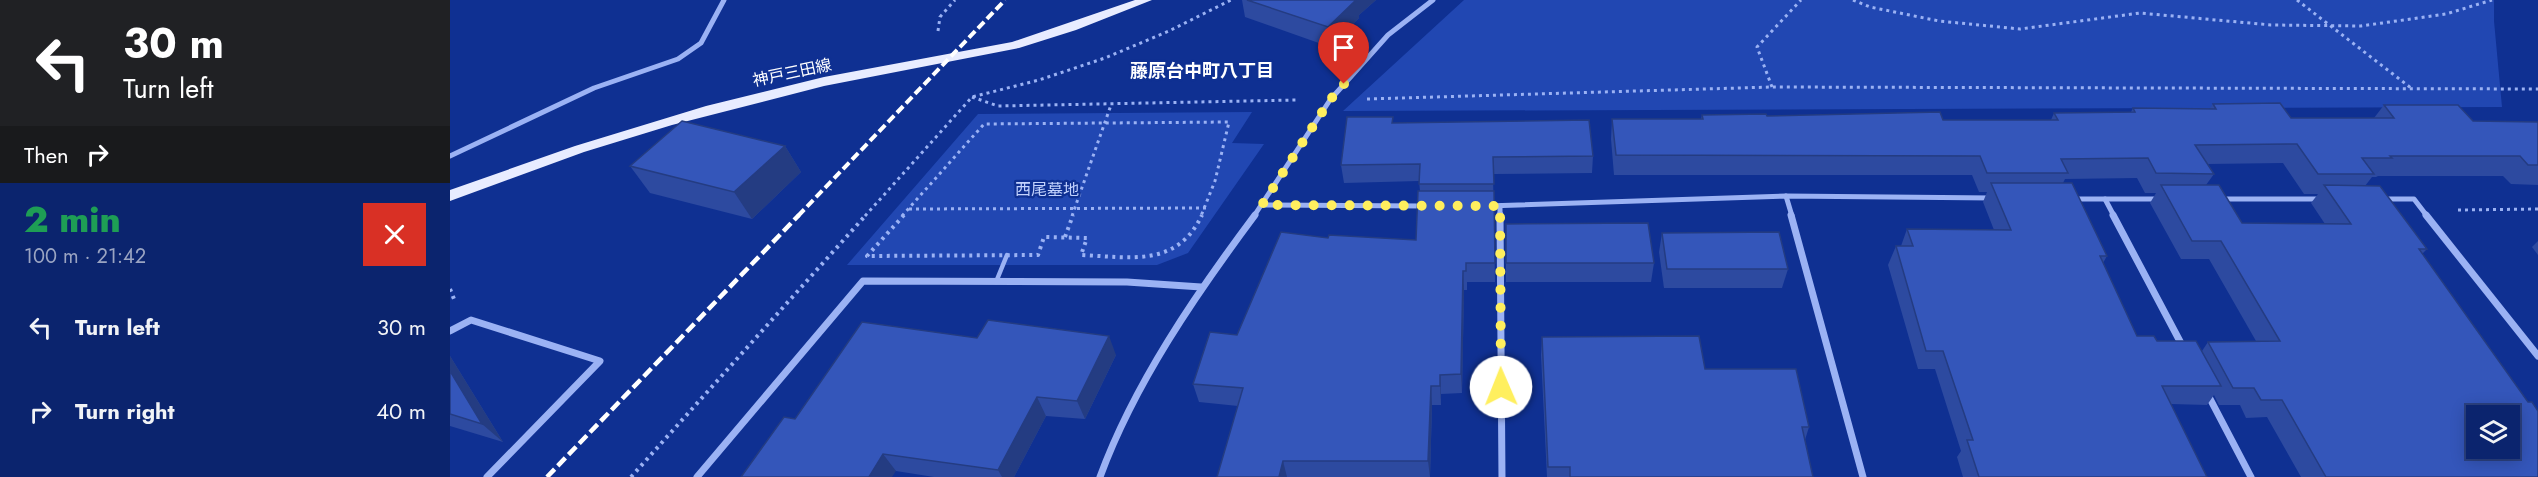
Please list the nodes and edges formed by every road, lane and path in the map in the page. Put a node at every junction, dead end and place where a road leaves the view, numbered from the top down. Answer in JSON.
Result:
{"nodes":[{"id":1,"x":724,"y":0,"type":"edge"},
{"id":2,"x":1146,"y":0,"type":"edge"},
{"id":3,"x":1231,"y":0,"type":"edge"},
{"id":4,"x":1433,"y":0,"type":"edge"},
{"id":5,"x":1801,"y":0,"type":"edge"},
{"id":6,"x":1853,"y":0,"type":"edge"},
{"id":7,"x":2297,"y":0,"type":"edge"},
{"id":8,"x":2492,"y":0,"type":"edge"},
{"id":9,"x":2330,"y":26,"type":"junction"},
{"id":10,"x":1772,"y":87,"type":"junction"},
{"id":11,"x":2411,"y":89,"type":"junction"},
{"id":12,"x":2538,"y":89,"type":"edge"},
{"id":13,"x":972,"y":97,"type":"junction"},
{"id":14,"x":1290,"y":100,"type":"dead end"},
{"id":15,"x":1330,"y":100,"type":"junction"},
{"id":16,"x":1111,"y":105,"type":"junction"},
{"id":17,"x":1104,"y":123,"type":"junction"},
{"id":18,"x":450,"y":156,"type":"edge"},
{"id":19,"x":450,"y":196,"type":"edge"},
{"id":20,"x":1786,"y":196,"type":"junction"},
{"id":21,"x":1999,"y":198,"type":"edge"},
{"id":22,"x":2070,"y":199,"type":"edge"},
{"id":23,"x":2105,"y":199,"type":"junction"},
{"id":24,"x":2164,"y":199,"type":"edge"},
{"id":25,"x":2212,"y":199,"type":"edge"},
{"id":26,"x":2331,"y":199,"type":"edge"},
{"id":27,"x":2378,"y":199,"type":"edge"},
{"id":28,"x":1262,"y":205,"type":"junction"},
{"id":29,"x":1428,"y":206,"type":"edge"},
{"id":30,"x":1476,"y":206,"type":"edge"},
{"id":31,"x":1500,"y":206,"type":"junction"},
{"id":32,"x":1075,"y":208,"type":"junction"},
{"id":33,"x":1207,"y":208,"type":"junction"},
{"id":34,"x":909,"y":209,"type":"junction"},
{"id":35,"x":2538,"y":209,"type":"edge"},
{"id":36,"x":2425,"y":210,"type":"junction"},
{"id":37,"x":1065,"y":237,"type":"junction"},
{"id":38,"x":1007,"y":255,"type":"junction"},
{"id":39,"x":996,"y":282,"type":"junction"},
{"id":40,"x":1201,"y":287,"type":"junction"},
{"id":41,"x":450,"y":331,"type":"edge"},
{"id":42,"x":2186,"y":354,"type":"edge"},
{"id":43,"x":2538,"y":356,"type":"edge"},
{"id":44,"x":2203,"y":384,"type":"edge"},
{"id":45,"x":487,"y":477,"type":"edge"},
{"id":46,"x":631,"y":477,"type":"edge"},
{"id":47,"x":697,"y":477,"type":"edge"},
{"id":48,"x":1100,"y":477,"type":"edge"},
{"id":49,"x":1502,"y":477,"type":"edge"},
{"id":50,"x":1863,"y":477,"type":"edge"},
{"id":51,"x":2251,"y":477,"type":"edge"}],
"edges":[{"from":1,"to":18,"type":"street"},
{"from":2,"to":19,"type":"main road","name":"神戸三田線"},
{"from":3,"to":13,"type":"path"},
{"from":4,"to":15,"type":"street"},
{"from":5,"to":10,"type":"path"},
{"from":6,"to":9,"type":"path"},
{"from":7,"to":9,"type":"path"},
{"from":8,"to":9,"type":"path"},
{"from":9,"to":11,"type":"path"},
{"from":10,"to":11,"type":"path"},
{"from":10,"to":15,"type":"path"},
{"from":11,"to":12,"type":"path"},
{"from":13,"to":16,"type":"path"},
{"from":13,"to":46,"type":"path"},
{"from":14,"to":16,"type":"path"},
{"from":15,"to":28,"type":"street"},
{"from":16,"to":17,"type":"path"},
{"from":17,"to":32,"type":"path"},
{"from":17,"to":33,"type":"path"},
{"from":17,"to":34,"type":"path"},
{"from":20,"to":21,"type":"street"},
{"from":20,"to":31,"type":"street"},
{"from":20,"to":50,"type":"street"},
{"from":22,"to":23,"type":"street"},
{"from":23,"to":24,"type":"street"},
{"from":23,"to":42,"type":"street"},
{"from":25,"to":26,"type":"street"},
{"from":27,"to":36,"type":"street"},
{"from":28,"to":29,"type":"street"},
{"from":28,"to":40,"type":"street"},
{"from":30,"to":31,"type":"street"},
{"from":31,"to":49,"type":"street"},
{"from":32,"to":33,"type":"path"},
{"from":32,"to":34,"type":"path"},
{"from":32,"to":37,"type":"path"},
{"from":33,"to":37,"type":"path"},
{"from":34,"to":38,"type":"path"},
{"from":35,"to":36,"type":"path"},
{"from":36,"to":43,"type":"street"},
{"from":37,"to":38,"type":"path"},
{"from":38,"to":39,"type":"lane"},
{"from":39,"to":40,"type":"street"},
{"from":39,"to":47,"type":"street"},
{"from":40,"to":48,"type":"street"},
{"from":41,"to":45,"type":"street"},
{"from":44,"to":51,"type":"street"}]}
